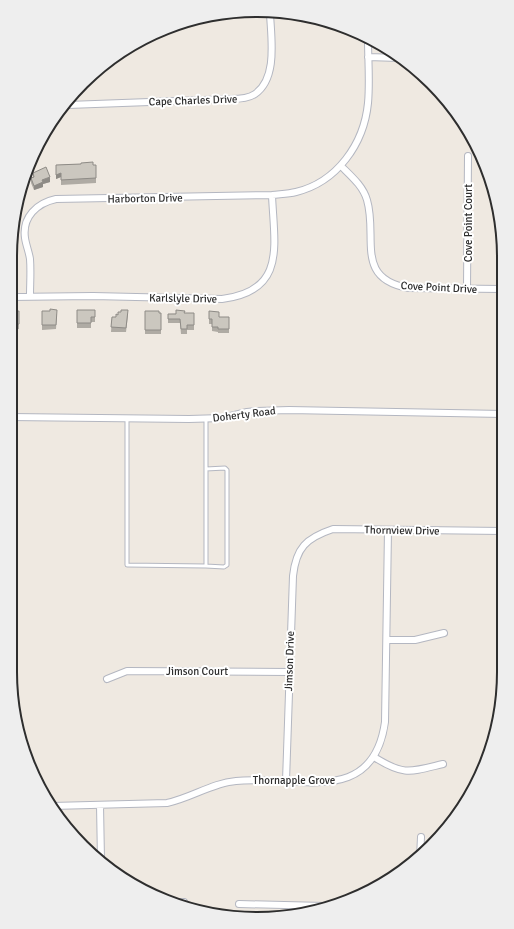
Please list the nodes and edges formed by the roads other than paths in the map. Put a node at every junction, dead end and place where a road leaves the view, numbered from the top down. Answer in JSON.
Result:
{"nodes":[{"id":1,"x":270,"y":18,"type":"edge"},
{"id":2,"x":368,"y":44,"type":"edge"},
{"id":3,"x":368,"y":57,"type":"junction"},
{"id":4,"x":391,"y":58,"type":"edge"},
{"id":5,"x":72,"y":105,"type":"edge"},
{"id":6,"x":468,"y":156,"type":"dead end"},
{"id":7,"x":341,"y":166,"type":"junction"},
{"id":8,"x":272,"y":195,"type":"junction"},
{"id":9,"x":468,"y":289,"type":"junction"},
{"id":10,"x":497,"y":289,"type":"edge"},
{"id":11,"x":30,"y":296,"type":"junction"},
{"id":12,"x":17,"y":297,"type":"edge"},
{"id":13,"x":497,"y":414,"type":"edge"},
{"id":14,"x":17,"y":417,"type":"edge"},
{"id":15,"x":127,"y":418,"type":"junction"},
{"id":16,"x":206,"y":419,"type":"junction"},
{"id":17,"x":206,"y":468,"type":"junction"},
{"id":18,"x":388,"y":530,"type":"junction"},
{"id":19,"x":497,"y":531,"type":"edge"},
{"id":20,"x":306,"y":544,"type":"joint"},
{"id":21,"x":206,"y":566,"type":"junction"},
{"id":22,"x":444,"y":633,"type":"dead end"},
{"id":23,"x":387,"y":640,"type":"junction"},
{"id":24,"x":289,"y":672,"type":"junction"},
{"id":25,"x":107,"y":679,"type":"dead end"},
{"id":26,"x":374,"y":757,"type":"junction"},
{"id":27,"x":443,"y":764,"type":"dead end"},
{"id":28,"x":286,"y":781,"type":"junction"},
{"id":29,"x":100,"y":805,"type":"junction"},
{"id":30,"x":58,"y":806,"type":"edge"},
{"id":31,"x":421,"y":837,"type":"dead end"},
{"id":32,"x":420,"y":847,"type":"edge"},
{"id":33,"x":101,"y":854,"type":"edge"},
{"id":34,"x":239,"y":904,"type":"dead end"},
{"id":35,"x":311,"y":906,"type":"edge"}],
"edges":[{"from":1,"to":5,"type":"street","name":"Cape Charles Drive"},
{"from":2,"to":3,"type":"street"},
{"from":3,"to":4,"type":"street"},
{"from":3,"to":7,"type":"street"},
{"from":6,"to":9,"type":"street","name":"Cove Point Court"},
{"from":7,"to":8,"type":"street","name":"Harborton Drive"},
{"from":7,"to":9,"type":"street","name":"Cove Point Drive"},
{"from":8,"to":11,"type":"street","name":"Karlslyle Drive"},
{"from":8,"to":11,"type":"street","name":"Harborton Drive"},
{"from":9,"to":10,"type":"street","name":"Cove Point Drive"},
{"from":11,"to":12,"type":"street","name":"Karlslyle Drive"},
{"from":13,"to":16,"type":"street","name":"Doherty Road"},
{"from":14,"to":15,"type":"street","name":"Doherty Road"},
{"from":15,"to":16,"type":"street","name":"Doherty Road"},
{"from":15,"to":21,"type":"lane"},
{"from":16,"to":17,"type":"lane"},
{"from":17,"to":21,"type":"lane"},
{"from":17,"to":21,"type":"lane"},
{"from":18,"to":19,"type":"street","name":"Thornview Drive"},
{"from":18,"to":20,"type":"street","name":"Thornview Drive"},
{"from":18,"to":23,"type":"street","name":"Thornapple Grove"},
{"from":20,"to":24,"type":"street","name":"Jimson Drive"},
{"from":22,"to":23,"type":"street"},
{"from":23,"to":26,"type":"street","name":"Thornapple Grove"},
{"from":24,"to":25,"type":"street","name":"Jimson Court"},
{"from":24,"to":28,"type":"street","name":"Jimson Drive"},
{"from":26,"to":27,"type":"street"},
{"from":26,"to":28,"type":"street","name":"Thornapple Grove"},
{"from":28,"to":29,"type":"street","name":"Thornapple Grove"},
{"from":29,"to":30,"type":"street","name":"Thornapple Grove"},
{"from":29,"to":33,"type":"street"},
{"from":31,"to":32,"type":"street"},
{"from":34,"to":35,"type":"street"}]}
